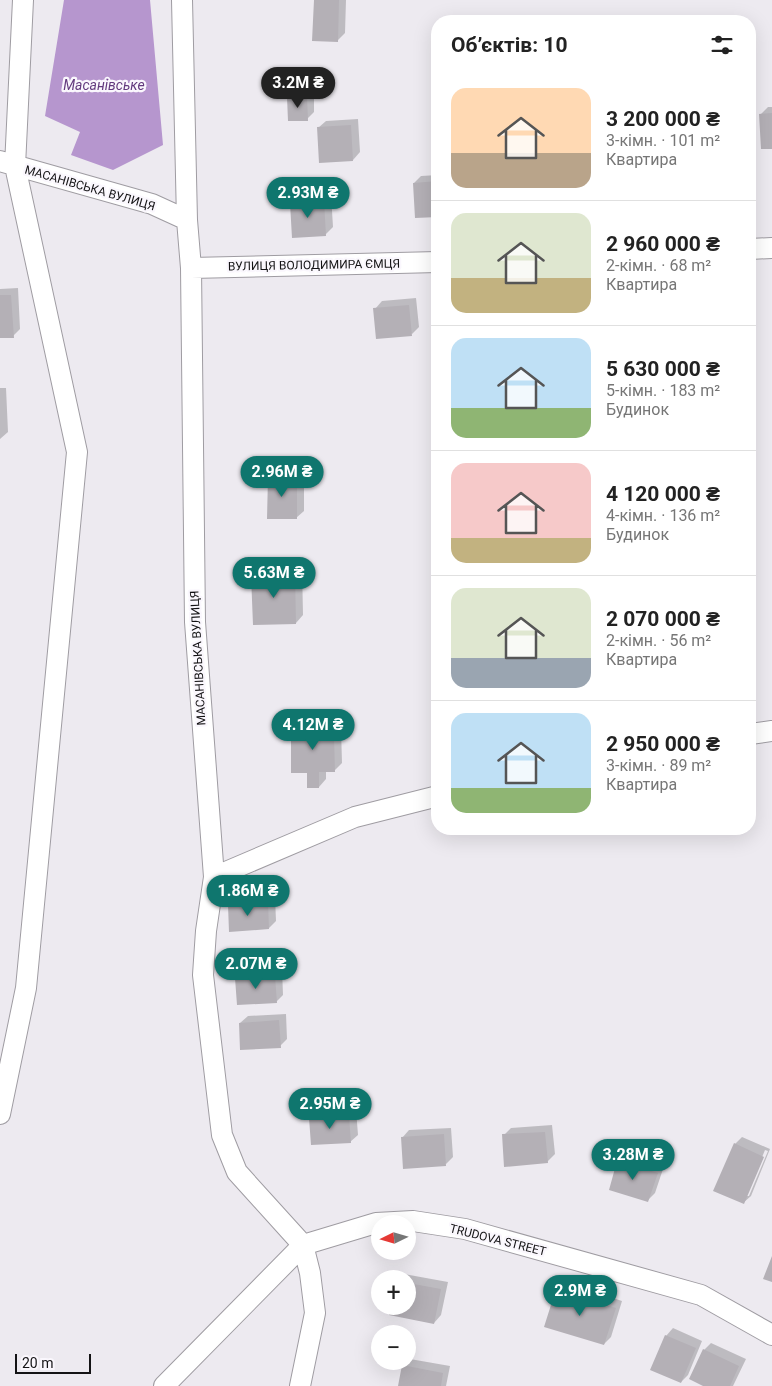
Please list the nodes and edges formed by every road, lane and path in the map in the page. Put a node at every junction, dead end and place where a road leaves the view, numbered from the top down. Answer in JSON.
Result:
{"nodes":[{"id":1,"x":23,"y":0,"type":"edge"},
{"id":2,"x":182,"y":0,"type":"edge"},
{"id":3,"x":8,"y":163,"type":"edge"},
{"id":4,"x":187,"y":220,"type":"junction"},
{"id":5,"x":772,"y":248,"type":"edge"},
{"id":6,"x":756,"y":249,"type":"edge"},
{"id":7,"x":431,"y":262,"type":"edge"},
{"id":8,"x":191,"y":268,"type":"junction"},
{"id":9,"x":772,"y":731,"type":"edge"},
{"id":10,"x":756,"y":733,"type":"edge"},
{"id":11,"x":431,"y":798,"type":"edge"},
{"id":12,"x":214,"y":877,"type":"junction"},
{"id":13,"x":0,"y":1114,"type":"edge"},
{"id":14,"x":302,"y":1245,"type":"junction"},
{"id":15,"x":772,"y":1335,"type":"edge"},
{"id":16,"x":164,"y":1386,"type":"edge"},
{"id":17,"x":300,"y":1386,"type":"edge"}],
"edges":[{"from":1,"to":3,"type":"street","name":"МАСАНІВСЬКА ВУЛИЦЯ"},
{"from":2,"to":4,"type":"street"},
{"from":3,"to":4,"type":"street","name":"МАСАНІВСЬКА ВУЛИЦЯ"},
{"from":3,"to":13,"type":"street","name":"МАСАНІВСЬКА ВУЛИЦЯ"},
{"from":4,"to":8,"type":"street","name":"МАСАНІВСЬКА ВУЛИЦЯ"},
{"from":5,"to":6,"type":"street"},
{"from":7,"to":8,"type":"street","name":"ВУЛИЦЯ ВОЛОДИМИРА ЄМЦЯ"},
{"from":8,"to":12,"type":"street","name":"МАСАНІВСЬКА ВУЛИЦЯ"},
{"from":9,"to":10,"type":"street"},
{"from":11,"to":12,"type":"street"},
{"from":12,"to":14,"type":"street","name":"МАСАНІВСЬКА ВУЛИЦЯ"},
{"from":14,"to":15,"type":"street","name":"TRUDOVA STREET"},
{"from":14,"to":16,"type":"street","name":"TRUDOVA STREET"},
{"from":14,"to":17,"type":"street"}]}
